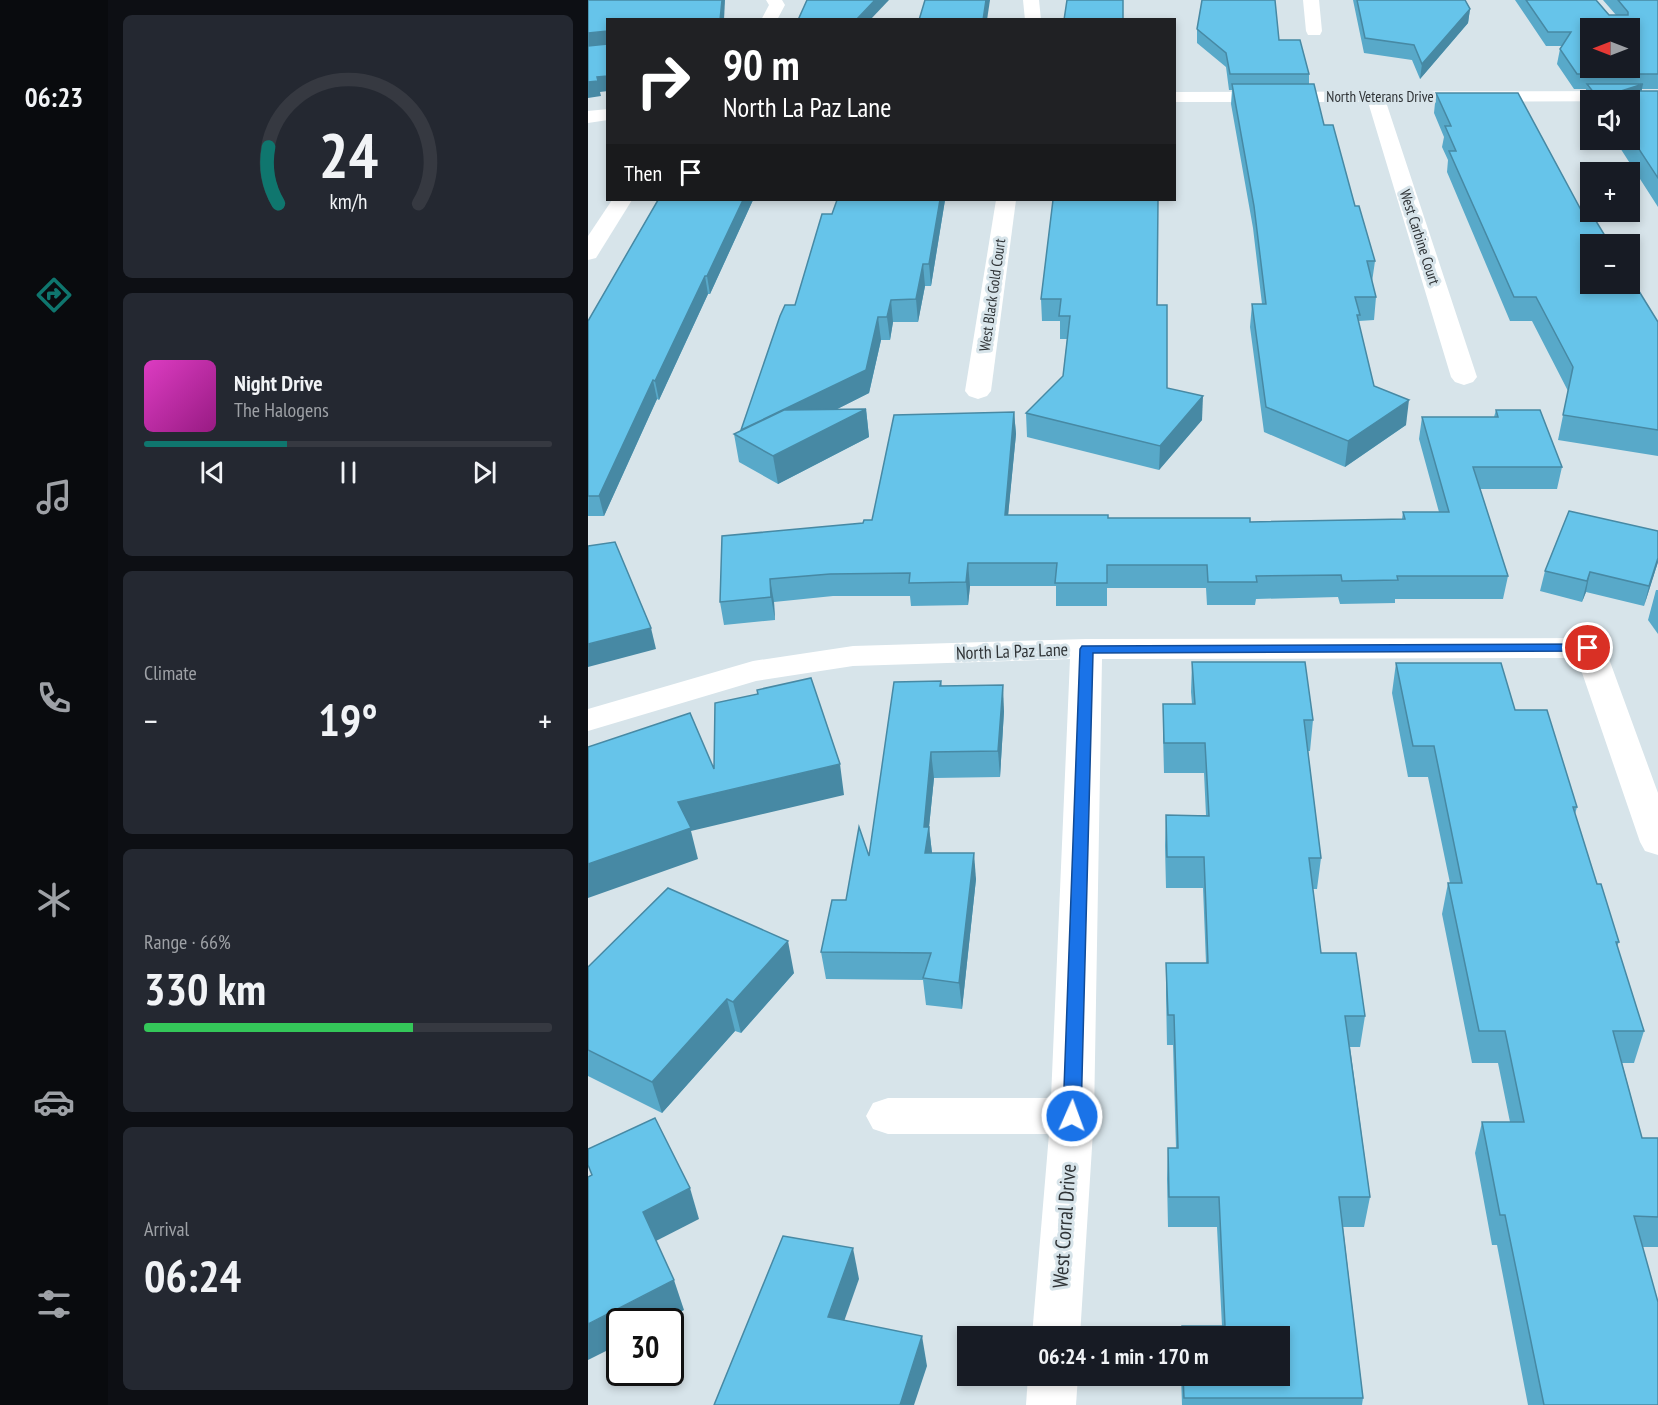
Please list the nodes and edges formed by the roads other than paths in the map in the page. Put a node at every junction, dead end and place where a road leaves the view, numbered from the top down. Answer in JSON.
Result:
{"nodes":[{"id":1,"x":774,"y":0,"type":"edge"},
{"id":2,"x":1032,"y":0,"type":"edge"},
{"id":3,"x":1311,"y":0,"type":"edge"},
{"id":4,"x":770,"y":18,"type":"edge"},
{"id":5,"x":1033,"y":18,"type":"edge"},
{"id":6,"x":1314,"y":31,"type":"dead end"},
{"id":7,"x":1375,"y":96,"type":"junction"},
{"id":8,"x":1658,"y":96,"type":"edge"},
{"id":9,"x":1176,"y":97,"type":"edge"},
{"id":10,"x":606,"y":114,"type":"edge"},
{"id":11,"x":588,"y":117,"type":"edge"},
{"id":12,"x":1006,"y":201,"type":"edge"},
{"id":13,"x":613,"y":202,"type":"edge"},
{"id":14,"x":588,"y":253,"type":"edge"},
{"id":15,"x":1464,"y":377,"type":"dead end"},
{"id":16,"x":978,"y":391,"type":"dead end"},
{"id":17,"x":1086,"y":649,"type":"junction"},
{"id":18,"x":588,"y":720,"type":"edge"},
{"id":19,"x":1658,"y":842,"type":"edge"},
{"id":20,"x":888,"y":1116,"type":"dead end"},
{"id":21,"x":1072,"y":1116,"type":"junction"},
{"id":22,"x":1057,"y":1326,"type":"edge"},
{"id":23,"x":1052,"y":1386,"type":"edge"},
{"id":24,"x":1051,"y":1405,"type":"edge"}],
"edges":[{"from":1,"to":4,"type":"street"},
{"from":2,"to":5,"type":"street"},
{"from":3,"to":6,"type":"street"},
{"from":7,"to":8,"type":"street","name":"North Veterans Drive"},
{"from":7,"to":9,"type":"street","name":"North Veterans Drive"},
{"from":7,"to":15,"type":"street","name":"West Carbine Court"},
{"from":10,"to":11,"type":"street"},
{"from":12,"to":16,"type":"street","name":"West Black Gold Court"},
{"from":13,"to":14,"type":"street"},
{"from":17,"to":18,"type":"street","name":"North La Paz Lane"},
{"from":17,"to":19,"type":"street","name":"North La Paz Lane"},
{"from":17,"to":21,"type":"street","name":"West Corral Drive"},
{"from":20,"to":21,"type":"street"},
{"from":21,"to":22,"type":"street","name":"West Corral Drive"},
{"from":23,"to":24,"type":"street"}]}
